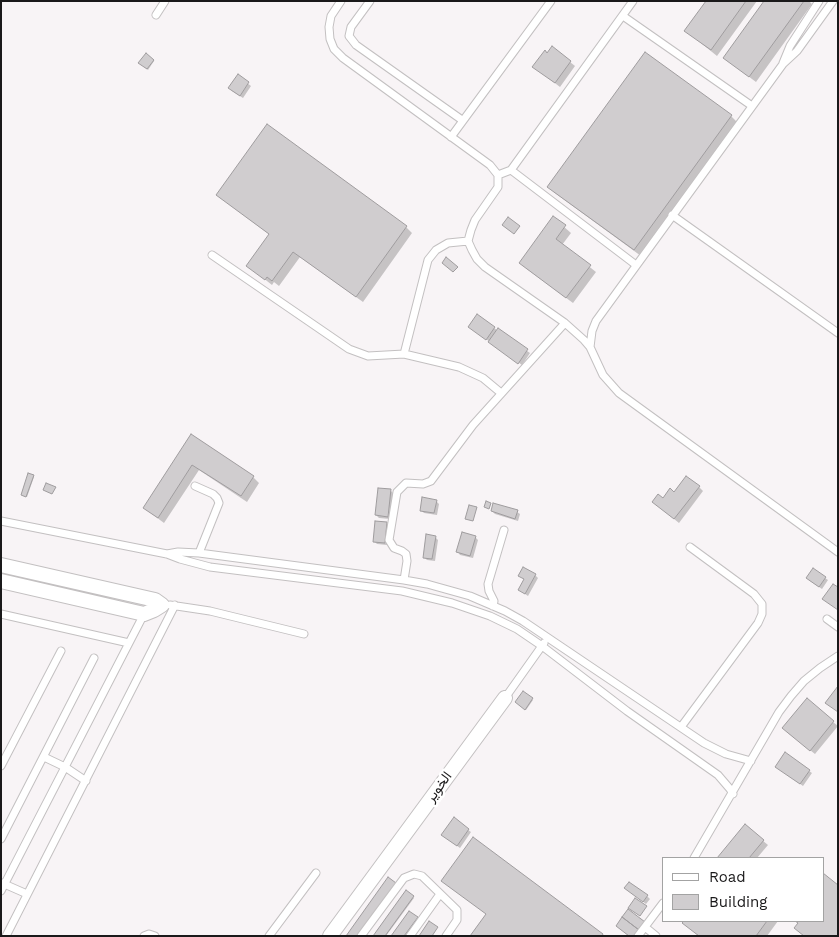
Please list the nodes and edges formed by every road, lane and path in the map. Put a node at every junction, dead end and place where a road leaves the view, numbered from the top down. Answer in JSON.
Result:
{"nodes":[{"id":1,"x":165,"y":1,"type":"edge"},
{"id":2,"x":342,"y":1,"type":"edge"},
{"id":3,"x":370,"y":1,"type":"edge"},
{"id":4,"x":551,"y":1,"type":"edge"},
{"id":5,"x":634,"y":1,"type":"edge"},
{"id":6,"x":819,"y":1,"type":"edge"},
{"id":7,"x":833,"y":1,"type":"edge"},
{"id":8,"x":156,"y":15,"type":"dead end"},
{"id":9,"x":623,"y":16,"type":"junction"},
{"id":10,"x":782,"y":64,"type":"junction"},
{"id":11,"x":752,"y":106,"type":"junction"},
{"id":12,"x":462,"y":120,"type":"junction"},
{"id":13,"x":451,"y":137,"type":"junction"},
{"id":14,"x":511,"y":170,"type":"junction"},
{"id":15,"x":498,"y":176,"type":"junction"},
{"id":16,"x":672,"y":215,"type":"junction"},
{"id":17,"x":468,"y":241,"type":"junction"},
{"id":18,"x":212,"y":255,"type":"dead end"},
{"id":19,"x":636,"y":265,"type":"junction"},
{"id":20,"x":565,"y":323,"type":"junction"},
{"id":21,"x":838,"y":333,"type":"edge"},
{"id":22,"x":590,"y":347,"type":"junction"},
{"id":23,"x":404,"y":354,"type":"junction"},
{"id":24,"x":501,"y":394,"type":"junction"},
{"id":25,"x":195,"y":486,"type":"dead end"},
{"id":26,"x":1,"y":521,"type":"edge"},
{"id":27,"x":504,"y":530,"type":"dead end"},
{"id":28,"x":690,"y":547,"type":"dead end"},
{"id":29,"x":838,"y":552,"type":"edge"},
{"id":30,"x":199,"y":553,"type":"junction"},
{"id":31,"x":167,"y":554,"type":"junction"},
{"id":32,"x":1,"y":565,"type":"edge"},
{"id":33,"x":404,"y":580,"type":"junction"},
{"id":34,"x":1,"y":581,"type":"edge"},
{"id":35,"x":168,"y":605,"type":"junction"},
{"id":36,"x":493,"y":606,"type":"junction"},
{"id":37,"x":1,"y":614,"type":"edge"},
{"id":38,"x":144,"y":614,"type":"junction"},
{"id":39,"x":827,"y":619,"type":"dead end"},
{"id":40,"x":838,"y":627,"type":"edge"},
{"id":41,"x":304,"y":634,"type":"dead end"},
{"id":42,"x":548,"y":638,"type":"junction"},
{"id":43,"x":129,"y":643,"type":"junction"},
{"id":44,"x":542,"y":646,"type":"junction"},
{"id":45,"x":61,"y":651,"type":"dead end"},
{"id":46,"x":838,"y":656,"type":"edge"},
{"id":47,"x":94,"y":658,"type":"dead end"},
{"id":48,"x":504,"y":698,"type":"joint"},
{"id":49,"x":681,"y":727,"type":"junction"},
{"id":50,"x":44,"y":757,"type":"junction"},
{"id":51,"x":751,"y":761,"type":"junction"},
{"id":52,"x":1,"y":766,"type":"edge"},
{"id":53,"x":65,"y":767,"type":"junction"},
{"id":54,"x":86,"y":781,"type":"junction"},
{"id":55,"x":733,"y":794,"type":"junction"},
{"id":56,"x":1,"y":839,"type":"edge"},
{"id":57,"x":695,"y":857,"type":"edge"},
{"id":58,"x":316,"y":873,"type":"dead end"},
{"id":59,"x":2,"y":886,"type":"edge"},
{"id":60,"x":27,"y":894,"type":"junction"},
{"id":61,"x":440,"y":894,"type":"junction"},
{"id":62,"x":662,"y":904,"type":"edge"},
{"id":63,"x":645,"y":927,"type":"junction"},
{"id":64,"x":6,"y":936,"type":"edge"},
{"id":65,"x":144,"y":936,"type":"edge"},
{"id":66,"x":155,"y":936,"type":"edge"},
{"id":67,"x":269,"y":936,"type":"edge"},
{"id":68,"x":330,"y":936,"type":"edge"},
{"id":69,"x":361,"y":936,"type":"edge"},
{"id":70,"x":410,"y":936,"type":"edge"},
{"id":71,"x":446,"y":936,"type":"edge"},
{"id":72,"x":638,"y":936,"type":"edge"},
{"id":73,"x":656,"y":936,"type":"edge"}],
"edges":[{"from":1,"to":8,"type":"lane"},
{"from":2,"to":13,"type":"lane"},
{"from":3,"to":12,"type":"lane"},
{"from":4,"to":12,"type":"lane"},
{"from":5,"to":9,"type":"lane"},
{"from":6,"to":10,"type":"lane"},
{"from":7,"to":10,"type":"lane"},
{"from":9,"to":11,"type":"lane"},
{"from":9,"to":14,"type":"lane"},
{"from":10,"to":11,"type":"lane"},
{"from":11,"to":16,"type":"lane"},
{"from":12,"to":13,"type":"lane"},
{"from":13,"to":15,"type":"lane"},
{"from":14,"to":15,"type":"lane"},
{"from":14,"to":19,"type":"lane"},
{"from":15,"to":17,"type":"lane"},
{"from":16,"to":19,"type":"lane"},
{"from":16,"to":21,"type":"lane"},
{"from":17,"to":20,"type":"lane"},
{"from":17,"to":23,"type":"lane"},
{"from":18,"to":23,"type":"lane"},
{"from":19,"to":22,"type":"lane"},
{"from":20,"to":22,"type":"lane"},
{"from":20,"to":24,"type":"lane"},
{"from":22,"to":29,"type":"lane"},
{"from":23,"to":24,"type":"lane"},
{"from":24,"to":33,"type":"lane"},
{"from":25,"to":30,"type":"lane"},
{"from":26,"to":31,"type":"lane"},
{"from":27,"to":36,"type":"lane"},
{"from":28,"to":49,"type":"lane"},
{"from":30,"to":31,"type":"lane"},
{"from":30,"to":33,"type":"lane"},
{"from":31,"to":44,"type":"lane"},
{"from":32,"to":35,"type":"street"},
{"from":33,"to":36,"type":"lane"},
{"from":34,"to":38,"type":"street"},
{"from":35,"to":38,"type":"street"},
{"from":35,"to":41,"type":"lane"},
{"from":35,"to":54,"type":"lane"},
{"from":36,"to":42,"type":"lane"},
{"from":37,"to":43,"type":"lane"},
{"from":38,"to":43,"type":"lane"},
{"from":39,"to":40,"type":"lane"},
{"from":42,"to":44,"type":"lane","name":"الخوير"},
{"from":42,"to":49,"type":"lane"},
{"from":43,"to":53,"type":"lane"},
{"from":44,"to":48,"type":"lane","name":"الخوير"},
{"from":44,"to":55,"type":"lane"},
{"from":45,"to":52,"type":"lane"},
{"from":46,"to":51,"type":"lane"},
{"from":47,"to":50,"type":"lane"},
{"from":48,"to":68,"type":"street","name":"الخوير"},
{"from":49,"to":51,"type":"lane"},
{"from":50,"to":53,"type":"lane"},
{"from":50,"to":56,"type":"lane"},
{"from":51,"to":55,"type":"lane"},
{"from":53,"to":54,"type":"lane"},
{"from":53,"to":59,"type":"lane"},
{"from":54,"to":60,"type":"lane"},
{"from":55,"to":57,"type":"lane"},
{"from":58,"to":67,"type":"lane"},
{"from":59,"to":60,"type":"lane"},
{"from":60,"to":64,"type":"lane"},
{"from":61,"to":69,"type":"lane"},
{"from":61,"to":70,"type":"lane"},
{"from":61,"to":71,"type":"lane"},
{"from":62,"to":63,"type":"lane"},
{"from":63,"to":72,"type":"lane"},
{"from":63,"to":73,"type":"lane"},
{"from":65,"to":66,"type":"lane"}]}
